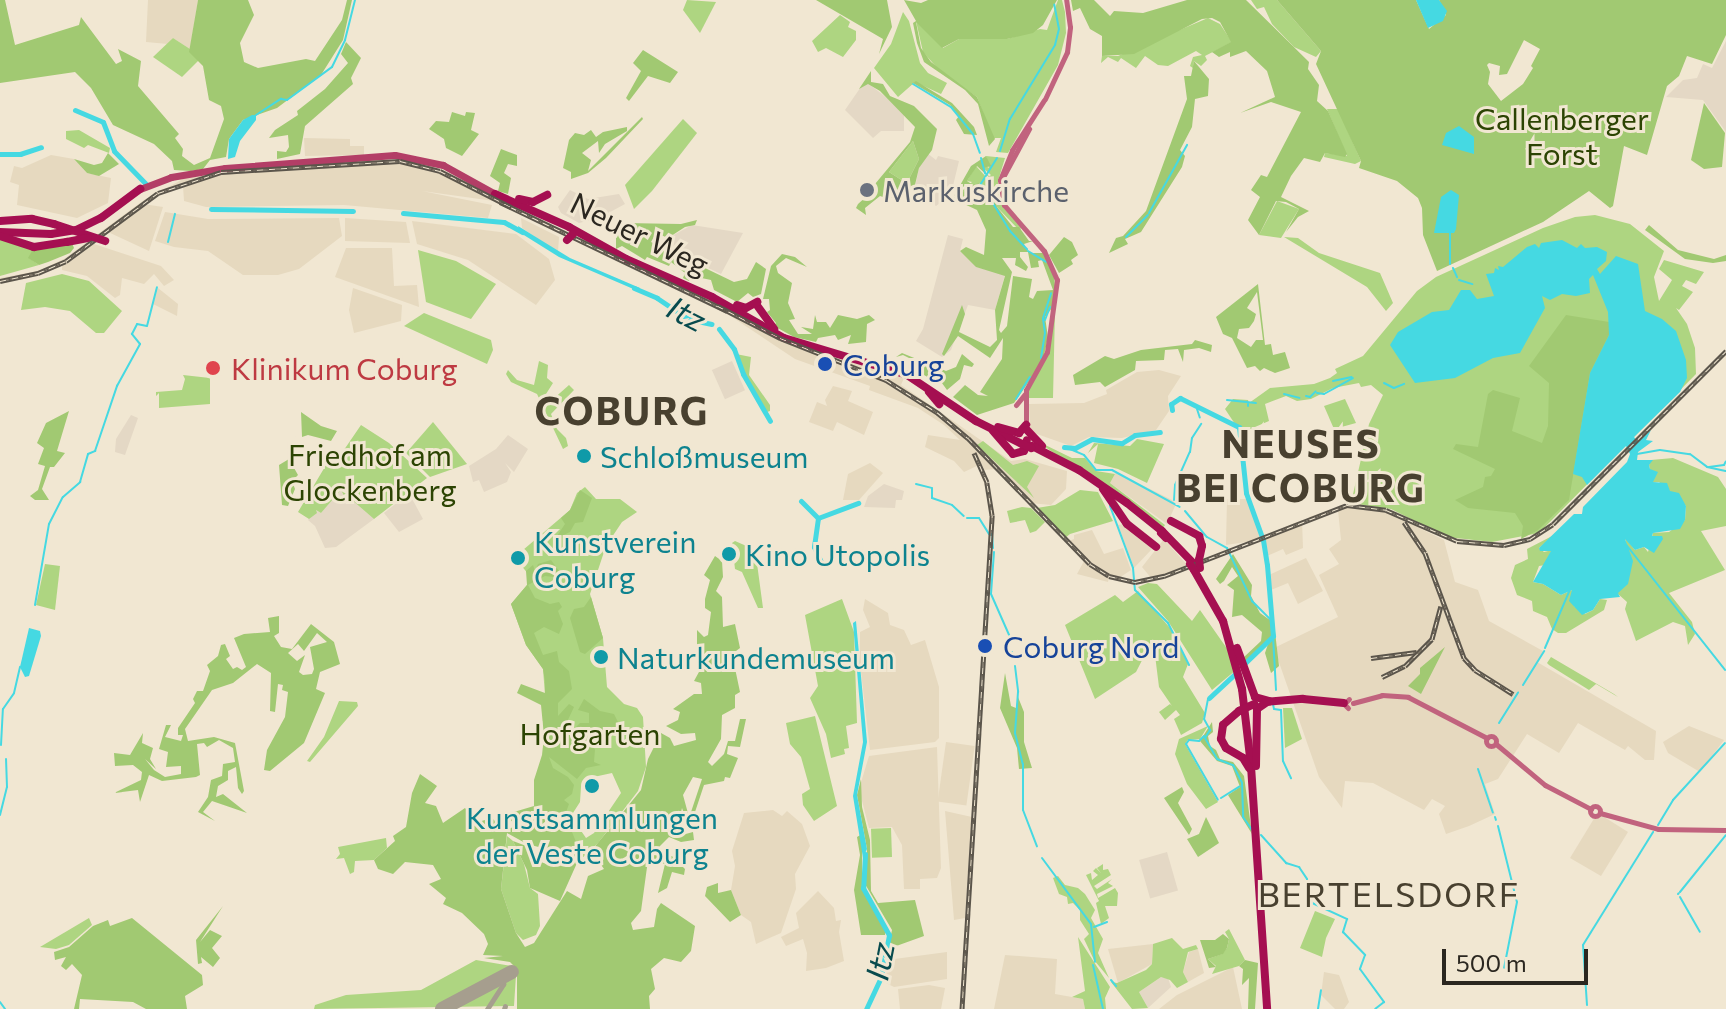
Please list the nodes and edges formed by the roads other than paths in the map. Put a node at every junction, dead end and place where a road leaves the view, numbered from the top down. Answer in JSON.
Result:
{"nodes":[{"id":1,"x":1066,"y":0,"type":"edge"},
{"id":2,"x":140,"y":189,"type":"joint"},
{"id":3,"x":494,"y":193,"type":"joint"},
{"id":4,"x":508,"y":199,"type":"junction"},
{"id":5,"x":554,"y":218,"type":"junction"},
{"id":6,"x":0,"y":221,"type":"edge"},
{"id":7,"x":0,"y":232,"type":"edge"},
{"id":8,"x":626,"y":259,"type":"junction"},
{"id":9,"x":713,"y":295,"type":"junction"},
{"id":10,"x":751,"y":317,"type":"junction"},
{"id":11,"x":771,"y":326,"type":"junction"},
{"id":12,"x":887,"y":367,"type":"junction"},
{"id":13,"x":1026,"y":393,"type":"junction"},
{"id":14,"x":939,"y":404,"type":"dead end"},
{"id":15,"x":1016,"y":405,"type":"dead end"},
{"id":16,"x":960,"y":408,"type":"junction"},
{"id":17,"x":991,"y":427,"type":"junction"},
{"id":18,"x":1026,"y":428,"type":"junction"},
{"id":19,"x":1009,"y":435,"type":"junction"},
{"id":20,"x":1026,"y":445,"type":"junction"},
{"id":21,"x":1013,"y":454,"type":"junction"},
{"id":22,"x":1069,"y":464,"type":"junction"},
{"id":23,"x":1103,"y":489,"type":"junction"},
{"id":24,"x":1143,"y":518,"type":"junction"},
{"id":25,"x":1132,"y":528,"type":"junction"},
{"id":26,"x":1162,"y":535,"type":"junction"},
{"id":27,"x":1182,"y":551,"type":"junction"},
{"id":28,"x":1196,"y":564,"type":"junction"},
{"id":29,"x":1241,"y":668,"type":"junction"},
{"id":30,"x":1264,"y":702,"type":"junction"},
{"id":31,"x":1348,"y":703,"type":"joint"},
{"id":32,"x":1248,"y":728,"type":"junction"},
{"id":33,"x":1224,"y":746,"type":"junction"},
{"id":34,"x":1253,"y":778,"type":"junction"},
{"id":35,"x":1726,"y":830,"type":"edge"},
{"id":36,"x":1269,"y":1009,"type":"edge"}],
"edges":[{"from":1,"to":13,"type":"main road"},
{"from":2,"to":3,"type":"main road"},
{"from":2,"to":7,"type":"highway"},
{"from":3,"to":4,"type":"highway"},
{"from":4,"to":5,"type":"highway","name":"Neuer Weg"},
{"from":4,"to":5,"type":"highway"},
{"from":4,"to":8,"type":"highway","name":"Neuer Weg"},
{"from":4,"to":8,"type":"highway"},
{"from":5,"to":9,"type":"highway","name":"Neuer Weg"},
{"from":6,"to":7,"type":"highway","bridge":true},
{"from":8,"to":10,"type":"highway","name":"Neuer Weg"},
{"from":9,"to":10,"type":"highway","name":"Neuer Weg"},
{"from":9,"to":11,"type":"highway"},
{"from":10,"to":11,"type":"highway"},
{"from":10,"to":12,"type":"highway"},
{"from":11,"to":16,"type":"highway"},
{"from":12,"to":14,"type":"highway"},
{"from":12,"to":16,"type":"highway"},
{"from":13,"to":15,"type":"main road"},
{"from":13,"to":18,"type":"main road"},
{"from":16,"to":17,"type":"highway"},
{"from":17,"to":19,"type":"highway"},
{"from":17,"to":21,"type":"highway"},
{"from":18,"to":19,"type":"highway"},
{"from":18,"to":21,"type":"highway"},
{"from":18,"to":22,"type":"highway"},
{"from":19,"to":20,"type":"highway"},
{"from":20,"to":21,"type":"highway"},
{"from":20,"to":22,"type":"highway"},
{"from":20,"to":23,"type":"highway"},
{"from":22,"to":26,"type":"highway"},
{"from":23,"to":24,"type":"highway"},
{"from":23,"to":25,"type":"highway"},
{"from":24,"to":25,"type":"highway"},
{"from":24,"to":26,"type":"highway"},
{"from":25,"to":26,"type":"highway"},
{"from":26,"to":27,"type":"highway"},
{"from":26,"to":28,"type":"highway"},
{"from":26,"to":28,"type":"highway"},
{"from":27,"to":28,"type":"highway"},
{"from":27,"to":28,"type":"highway"},
{"from":28,"to":29,"type":"highway"},
{"from":28,"to":29,"type":"highway"},
{"from":29,"to":30,"type":"highway"},
{"from":29,"to":32,"type":"highway"},
{"from":29,"to":34,"type":"highway"},
{"from":30,"to":31,"type":"highway"},
{"from":30,"to":33,"type":"highway","bridge":true},
{"from":30,"to":34,"type":"highway"},
{"from":31,"to":35,"type":"main road"},
{"from":32,"to":33,"type":"highway"},
{"from":32,"to":34,"type":"highway"},
{"from":33,"to":34,"type":"highway"},
{"from":34,"to":36,"type":"highway"}]}
